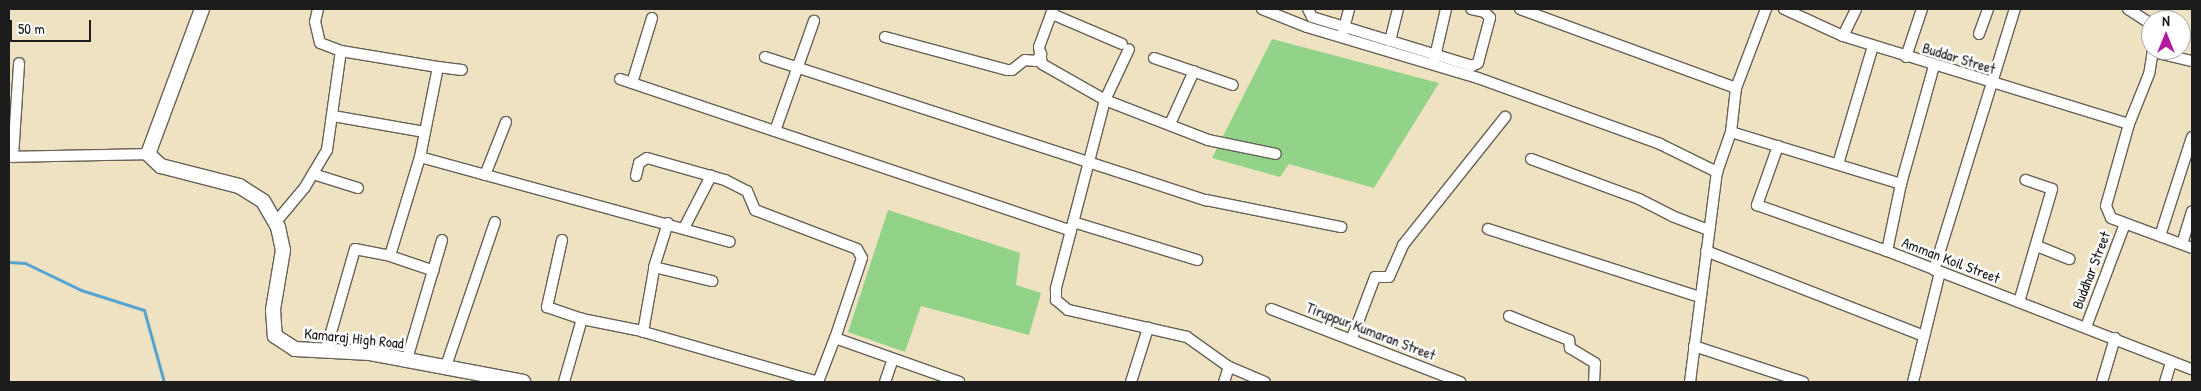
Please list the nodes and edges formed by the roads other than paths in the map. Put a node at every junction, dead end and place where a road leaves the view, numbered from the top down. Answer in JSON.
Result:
{"nodes":[{"id":1,"x":202,"y":9,"type":"edge"},
{"id":2,"x":318,"y":9,"type":"edge"},
{"id":3,"x":1262,"y":9,"type":"edge"},
{"id":4,"x":1308,"y":9,"type":"edge"},
{"id":5,"x":1350,"y":9,"type":"edge"},
{"id":6,"x":1398,"y":9,"type":"edge"},
{"id":7,"x":1446,"y":9,"type":"edge"},
{"id":8,"x":1471,"y":9,"type":"edge"},
{"id":9,"x":1520,"y":9,"type":"edge"},
{"id":10,"x":1766,"y":9,"type":"edge"},
{"id":11,"x":1784,"y":9,"type":"edge"},
{"id":12,"x":1856,"y":9,"type":"edge"},
{"id":13,"x":1922,"y":9,"type":"edge"},
{"id":14,"x":1988,"y":9,"type":"edge"},
{"id":15,"x":2015,"y":9,"type":"edge"},
{"id":16,"x":2128,"y":9,"type":"edge"},
{"id":17,"x":1052,"y":11,"type":"edge"},
{"id":18,"x":2141,"y":17,"type":"edge"},
{"id":19,"x":652,"y":18,"type":"dead end"},
{"id":20,"x":814,"y":21,"type":"dead end"},
{"id":21,"x":1345,"y":27,"type":"junction"},
{"id":22,"x":1979,"y":34,"type":"dead end"},
{"id":23,"x":1843,"y":36,"type":"junction"},
{"id":24,"x":885,"y":37,"type":"dead end"},
{"id":25,"x":1341,"y":38,"type":"junction"},
{"id":26,"x":1390,"y":41,"type":"junction"},
{"id":27,"x":1873,"y":46,"type":"junction"},
{"id":28,"x":342,"y":51,"type":"junction"},
{"id":29,"x":1040,"y":54,"type":"junction"},
{"id":30,"x":765,"y":57,"type":"dead end"},
{"id":31,"x":1906,"y":57,"type":"junction"},
{"id":32,"x":1154,"y":58,"type":"dead end"},
{"id":33,"x":1434,"y":60,"type":"junction"},
{"id":34,"x":2151,"y":60,"type":"edge"},
{"id":35,"x":2186,"y":60,"type":"edge"},
{"id":36,"x":2190,"y":61,"type":"dead end"},
{"id":37,"x":19,"y":63,"type":"dead end"},
{"id":38,"x":438,"y":66,"type":"junction"},
{"id":39,"x":1934,"y":66,"type":"junction"},
{"id":40,"x":799,"y":68,"type":"junction"},
{"id":41,"x":462,"y":70,"type":"dead end"},
{"id":42,"x":1194,"y":71,"type":"junction"},
{"id":43,"x":620,"y":80,"type":"dead end"},
{"id":44,"x":1992,"y":83,"type":"junction"},
{"id":45,"x":632,"y":84,"type":"junction"},
{"id":46,"x":1234,"y":85,"type":"dead end"},
{"id":47,"x":1736,"y":88,"type":"junction"},
{"id":48,"x":1105,"y":100,"type":"junction"},
{"id":49,"x":333,"y":116,"type":"junction"},
{"id":50,"x":1505,"y":117,"type":"dead end"},
{"id":51,"x":506,"y":122,"type":"dead end"},
{"id":52,"x":1170,"y":124,"type":"junction"},
{"id":53,"x":2129,"y":124,"type":"junction"},
{"id":54,"x":775,"y":131,"type":"junction"},
{"id":55,"x":425,"y":132,"type":"junction"},
{"id":56,"x":1731,"y":132,"type":"junction"},
{"id":57,"x":2192,"y":138,"type":"edge"},
{"id":58,"x":1778,"y":146,"type":"junction"},
{"id":59,"x":148,"y":154,"type":"junction"},
{"id":60,"x":1276,"y":154,"type":"dead end"},
{"id":61,"x":11,"y":157,"type":"edge"},
{"id":62,"x":420,"y":157,"type":"junction"},
{"id":63,"x":1531,"y":159,"type":"dead end"},
{"id":64,"x":1088,"y":163,"type":"junction"},
{"id":65,"x":1838,"y":164,"type":"junction"},
{"id":66,"x":1717,"y":172,"type":"junction"},
{"id":67,"x":313,"y":174,"type":"junction"},
{"id":68,"x":485,"y":175,"type":"junction"},
{"id":69,"x":636,"y":176,"type":"dead end"},
{"id":70,"x":711,"y":176,"type":"junction"},
{"id":71,"x":2026,"y":180,"type":"dead end"},
{"id":72,"x":1901,"y":184,"type":"junction"},
{"id":73,"x":358,"y":188,"type":"dead end"},
{"id":74,"x":2192,"y":212,"type":"edge"},
{"id":75,"x":273,"y":219,"type":"junction"},
{"id":76,"x":495,"y":222,"type":"dead end"},
{"id":77,"x":668,"y":223,"type":"junction"},
{"id":78,"x":2125,"y":224,"type":"junction"},
{"id":79,"x":1072,"y":226,"type":"junction"},
{"id":80,"x":1341,"y":227,"type":"dead end"},
{"id":81,"x":684,"y":228,"type":"junction"},
{"id":82,"x":1488,"y":229,"type":"dead end"},
{"id":83,"x":1709,"y":230,"type":"junction"},
{"id":84,"x":2160,"y":236,"type":"junction"},
{"id":85,"x":442,"y":240,"type":"dead end"},
{"id":86,"x":562,"y":240,"type":"dead end"},
{"id":87,"x":730,"y":242,"type":"dead end"},
{"id":88,"x":2037,"y":246,"type":"junction"},
{"id":89,"x":2187,"y":246,"type":"edge"},
{"id":90,"x":1706,"y":251,"type":"junction"},
{"id":91,"x":1887,"y":251,"type":"junction"},
{"id":92,"x":390,"y":256,"type":"junction"},
{"id":93,"x":2070,"y":259,"type":"dead end"},
{"id":94,"x":1197,"y":260,"type":"dead end"},
{"id":95,"x":654,"y":267,"type":"junction"},
{"id":96,"x":1937,"y":271,"type":"junction"},
{"id":97,"x":434,"y":272,"type":"junction"},
{"id":98,"x":712,"y":281,"type":"dead end"},
{"id":99,"x":1700,"y":297,"type":"junction"},
{"id":100,"x":2019,"y":302,"type":"junction"},
{"id":101,"x":1271,"y":309,"type":"dead end"},
{"id":102,"x":1509,"y":316,"type":"dead end"},
{"id":103,"x":582,"y":319,"type":"junction"},
{"id":104,"x":2086,"y":327,"type":"junction"},
{"id":105,"x":1148,"y":328,"type":"junction"},
{"id":106,"x":644,"y":332,"type":"junction"},
{"id":107,"x":1924,"y":336,"type":"junction"},
{"id":108,"x":835,"y":338,"type":"junction"},
{"id":109,"x":1352,"y":338,"type":"junction"},
{"id":110,"x":2115,"y":338,"type":"junction"},
{"id":111,"x":1694,"y":346,"type":"junction"},
{"id":112,"x":326,"y":350,"type":"junction"},
{"id":113,"x":407,"y":359,"type":"junction"},
{"id":114,"x":893,"y":359,"type":"junction"},
{"id":115,"x":2171,"y":362,"type":"junction"},
{"id":116,"x":446,"y":366,"type":"junction"},
{"id":117,"x":1229,"y":367,"type":"junction"},
{"id":118,"x":2192,"y":369,"type":"edge"},
{"id":119,"x":523,"y":382,"type":"edge"},
{"id":120,"x":564,"y":382,"type":"edge"},
{"id":121,"x":818,"y":382,"type":"edge"},
{"id":122,"x":885,"y":382,"type":"edge"},
{"id":123,"x":958,"y":382,"type":"edge"},
{"id":124,"x":1131,"y":382,"type":"edge"},
{"id":125,"x":1224,"y":382,"type":"edge"},
{"id":126,"x":1265,"y":382,"type":"edge"},
{"id":127,"x":1460,"y":382,"type":"edge"},
{"id":128,"x":1594,"y":382,"type":"edge"},
{"id":129,"x":1690,"y":382,"type":"edge"},
{"id":130,"x":1803,"y":382,"type":"edge"},
{"id":131,"x":1913,"y":382,"type":"edge"},
{"id":132,"x":2102,"y":382,"type":"edge"},
{"id":133,"x":2165,"y":382,"type":"edge"}],
"edges":[{"from":1,"to":59,"type":"street"},
{"from":2,"to":28,"type":"street"},
{"from":3,"to":25,"type":"street"},
{"from":4,"to":21,"type":"street"},
{"from":5,"to":21,"type":"street"},
{"from":6,"to":26,"type":"street"},
{"from":7,"to":33,"type":"street"},
{"from":8,"to":33,"type":"street"},
{"from":9,"to":47,"type":"street"},
{"from":10,"to":47,"type":"street"},
{"from":11,"to":23,"type":"street","name":"Buddar Street"},
{"from":12,"to":23,"type":"street"},
{"from":13,"to":31,"type":"street"},
{"from":14,"to":22,"type":"street"},
{"from":15,"to":44,"type":"street"},
{"from":16,"to":18,"type":"street"},
{"from":17,"to":29,"type":"street"},
{"from":17,"to":48,"type":"street"},
{"from":19,"to":45,"type":"street"},
{"from":20,"to":40,"type":"street"},
{"from":21,"to":25,"type":"street"},
{"from":21,"to":26,"type":"street"},
{"from":23,"to":27,"type":"street","name":"Buddar Street"},
{"from":24,"to":29,"type":"street"},
{"from":25,"to":33,"type":"street"},
{"from":26,"to":33,"type":"street"},
{"from":27,"to":31,"type":"street","name":"Buddar Street"},
{"from":27,"to":65,"type":"street"},
{"from":28,"to":38,"type":"street"},
{"from":28,"to":49,"type":"street"},
{"from":29,"to":48,"type":"street"},
{"from":30,"to":40,"type":"street"},
{"from":31,"to":39,"type":"street","name":"Buddar Street"},
{"from":32,"to":42,"type":"street"},
{"from":33,"to":66,"type":"street"},
{"from":34,"to":53,"type":"street"},
{"from":35,"to":36,"type":"street"},
{"from":37,"to":61,"type":"street"},
{"from":38,"to":41,"type":"street"},
{"from":38,"to":55,"type":"street"},
{"from":39,"to":44,"type":"street","name":"Buddar Street"},
{"from":39,"to":72,"type":"street"},
{"from":40,"to":54,"type":"street"},
{"from":40,"to":64,"type":"street"},
{"from":42,"to":46,"type":"street"},
{"from":42,"to":52,"type":"street"},
{"from":43,"to":45,"type":"street"},
{"from":44,"to":53,"type":"street","name":"Buddar Street"},
{"from":44,"to":96,"type":"street"},
{"from":45,"to":54,"type":"street"},
{"from":47,"to":56,"type":"street"},
{"from":48,"to":52,"type":"street"},
{"from":48,"to":64,"type":"street"},
{"from":49,"to":55,"type":"street"},
{"from":49,"to":67,"type":"street"},
{"from":50,"to":109,"type":"street"},
{"from":51,"to":68,"type":"street"},
{"from":52,"to":60,"type":"street"},
{"from":53,"to":78,"type":"street"},
{"from":54,"to":79,"type":"street"},
{"from":55,"to":62,"type":"street"},
{"from":56,"to":58,"type":"street"},
{"from":56,"to":66,"type":"street"},
{"from":57,"to":84,"type":"street"},
{"from":58,"to":65,"type":"street"},
{"from":58,"to":91,"type":"street","name":"Amman Koil Street"},
{"from":59,"to":61,"type":"street"},
{"from":59,"to":75,"type":"street","name":"Kamaraj High Road"},
{"from":62,"to":68,"type":"street"},
{"from":62,"to":92,"type":"street"},
{"from":63,"to":83,"type":"street"},
{"from":64,"to":79,"type":"street"},
{"from":64,"to":80,"type":"street"},
{"from":65,"to":72,"type":"street"},
{"from":66,"to":83,"type":"street"},
{"from":67,"to":73,"type":"street"},
{"from":67,"to":75,"type":"street"},
{"from":68,"to":77,"type":"street"},
{"from":69,"to":70,"type":"street"},
{"from":70,"to":81,"type":"street"},
{"from":70,"to":108,"type":"street"},
{"from":71,"to":88,"type":"street"},
{"from":72,"to":91,"type":"street"},
{"from":74,"to":89,"type":"street"},
{"from":75,"to":112,"type":"street","name":"Kamaraj High Road"},
{"from":76,"to":116,"type":"street"},
{"from":77,"to":81,"type":"street"},
{"from":77,"to":95,"type":"street"},
{"from":78,"to":84,"type":"street"},
{"from":78,"to":104,"type":"street","name":"Buddhar Street"},
{"from":79,"to":94,"type":"street"},
{"from":79,"to":105,"type":"street"},
{"from":81,"to":87,"type":"street"},
{"from":82,"to":99,"type":"street"},
{"from":83,"to":90,"type":"street"},
{"from":84,"to":89,"type":"street"},
{"from":85,"to":97,"type":"street"},
{"from":86,"to":103,"type":"street"},
{"from":88,"to":93,"type":"street"},
{"from":88,"to":100,"type":"street"},
{"from":90,"to":99,"type":"street"},
{"from":90,"to":107,"type":"street"},
{"from":91,"to":96,"type":"street","name":"Amman Koil Street"},
{"from":92,"to":97,"type":"street"},
{"from":92,"to":112,"type":"street"},
{"from":95,"to":98,"type":"street"},
{"from":95,"to":106,"type":"street"},
{"from":96,"to":100,"type":"street","name":"Amman Koil Street"},
{"from":96,"to":107,"type":"street"},
{"from":97,"to":113,"type":"street"},
{"from":99,"to":111,"type":"street"},
{"from":100,"to":104,"type":"street","name":"Amman Koil Street"},
{"from":101,"to":109,"type":"street","name":"Tiruppur Kumaran Street"},
{"from":102,"to":128,"type":"street"},
{"from":103,"to":106,"type":"street"},
{"from":103,"to":120,"type":"street"},
{"from":104,"to":110,"type":"street","name":"Amman Koil Street"},
{"from":105,"to":117,"type":"street"},
{"from":105,"to":124,"type":"street"},
{"from":106,"to":121,"type":"street"},
{"from":107,"to":131,"type":"street"},
{"from":108,"to":114,"type":"street"},
{"from":108,"to":121,"type":"street"},
{"from":109,"to":127,"type":"street","name":"Tiruppur Kumaran Street"},
{"from":110,"to":115,"type":"street","name":"Amman Koil Street"},
{"from":110,"to":132,"type":"street"},
{"from":111,"to":129,"type":"street"},
{"from":111,"to":130,"type":"street"},
{"from":112,"to":113,"type":"street","name":"Kamaraj High Road"},
{"from":113,"to":116,"type":"street","name":"Kamaraj High Road"},
{"from":114,"to":122,"type":"street"},
{"from":114,"to":123,"type":"street"},
{"from":115,"to":118,"type":"street","name":"Amman Koil Street"},
{"from":115,"to":133,"type":"street"},
{"from":116,"to":119,"type":"street","name":"Kamaraj High Road"},
{"from":117,"to":125,"type":"street"},
{"from":117,"to":126,"type":"street"}]}
